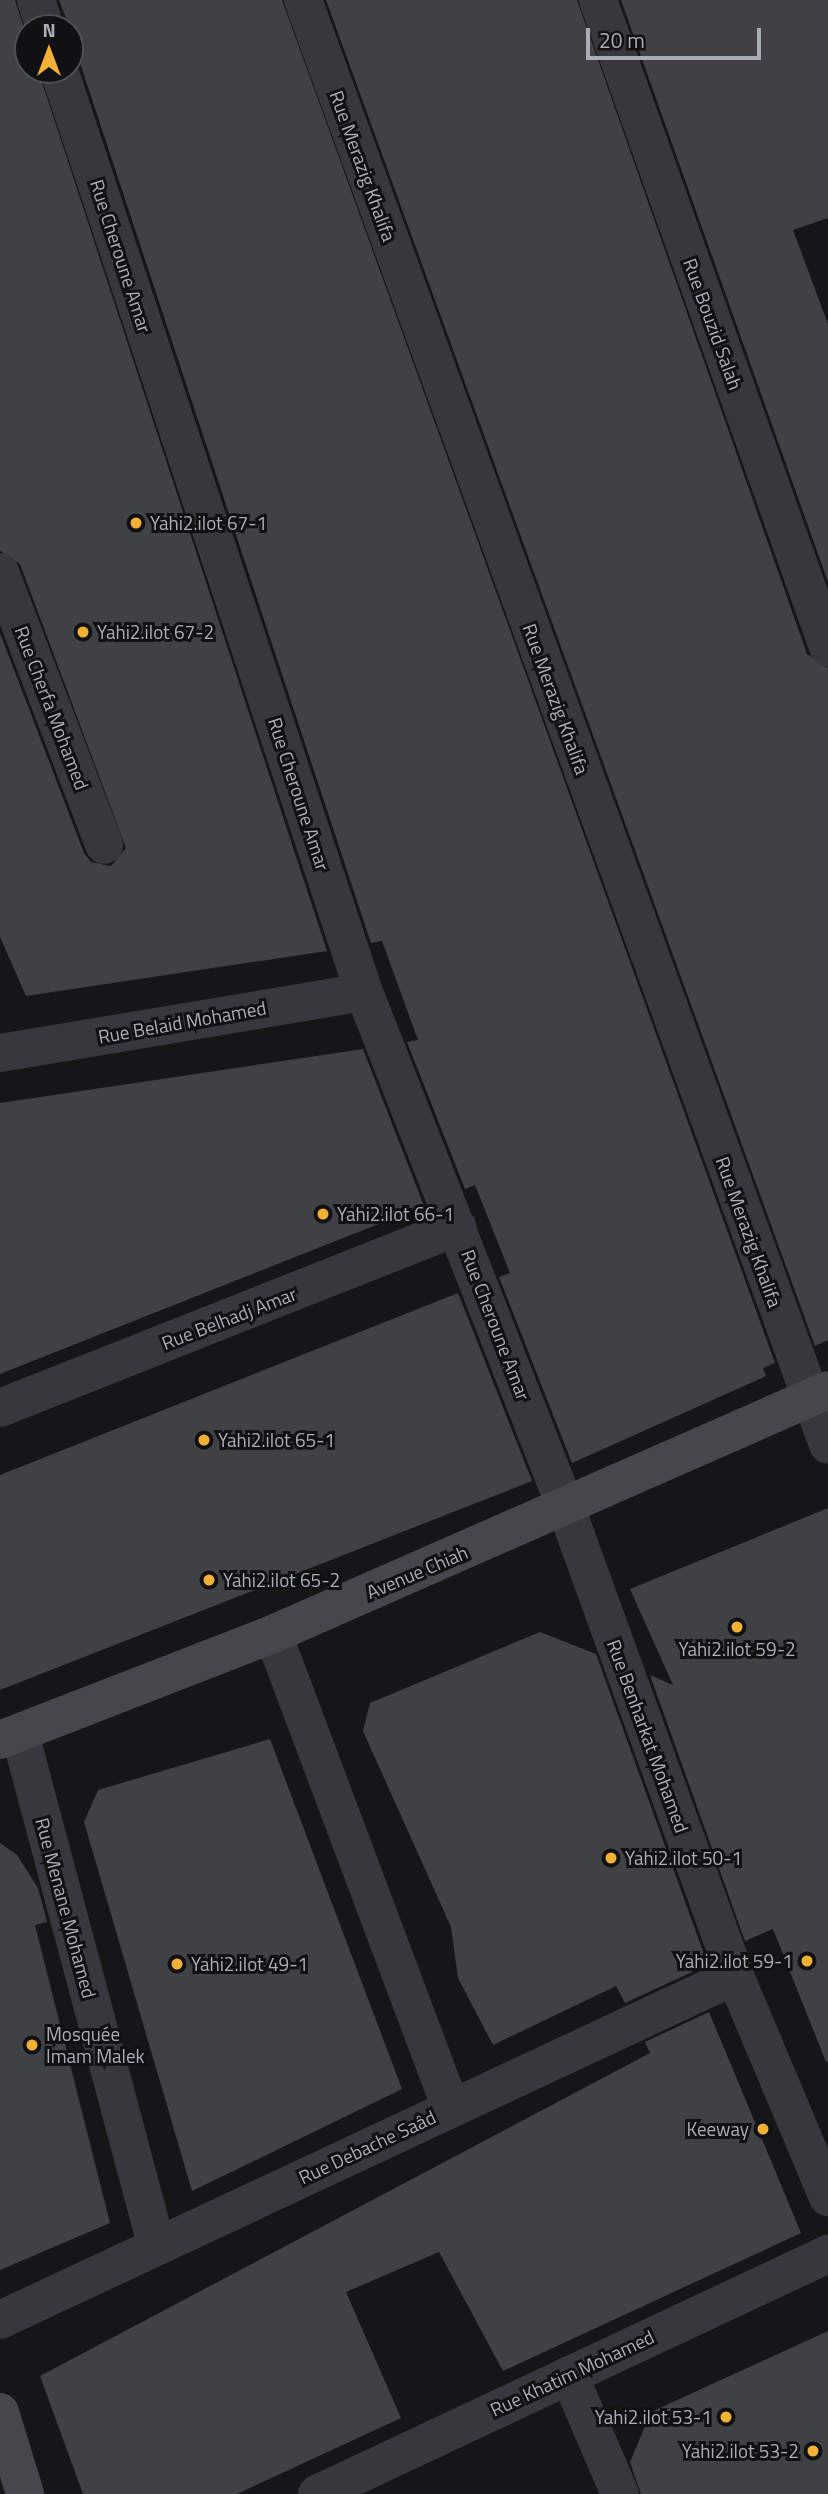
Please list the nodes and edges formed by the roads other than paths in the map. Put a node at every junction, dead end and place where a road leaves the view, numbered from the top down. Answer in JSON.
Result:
{"nodes":[{"id":1,"x":303,"y":0,"type":"edge"},
{"id":2,"x":598,"y":0,"type":"edge"},
{"id":3,"x":64,"y":84,"type":"edge"},
{"id":4,"x":0,"y":572,"type":"edge"},
{"id":5,"x":828,"y":647,"type":"edge"},
{"id":6,"x":104,"y":845,"type":"dead end"},
{"id":7,"x":364,"y":992,"type":"junction"},
{"id":8,"x":5,"y":1042,"type":"edge"},
{"id":9,"x":458,"y":1227,"type":"junction"},
{"id":10,"x":818,"y":1394,"type":"edge"},
{"id":11,"x":0,"y":1408,"type":"edge"},
{"id":12,"x":828,"y":1445,"type":"edge"},
{"id":13,"x":566,"y":1508,"type":"junction"},
{"id":14,"x":273,"y":1634,"type":"junction"},
{"id":15,"x":10,"y":1737,"type":"edge"},
{"id":16,"x":735,"y":1976,"type":"junction"},
{"id":17,"x":451,"y":2108,"type":"junction"},
{"id":18,"x":828,"y":2197,"type":"edge"},
{"id":19,"x":156,"y":2244,"type":"junction"},
{"id":20,"x":828,"y":2254,"type":"edge"},
{"id":21,"x":0,"y":2320,"type":"edge"},
{"id":22,"x":569,"y":2375,"type":"junction"},
{"id":23,"x":0,"y":2412,"type":"edge"},
{"id":24,"x":25,"y":2494,"type":"edge"},
{"id":25,"x":317,"y":2494,"type":"edge"},
{"id":26,"x":620,"y":2494,"type":"edge"}],
"edges":[{"from":1,"to":10,"type":"street","name":"Rue Merazig Khalifa"},
{"from":2,"to":5,"type":"street","name":"Rue Bouzid Salah"},
{"from":3,"to":7,"type":"street","name":"Rue Cheroune Amar"},
{"from":4,"to":6,"type":"street","name":"Rue Cherfa Mohamed"},
{"from":7,"to":8,"type":"street","name":"Rue Belaid Mohamed"},
{"from":7,"to":9,"type":"street","name":"Rue Cheroune Amar"},
{"from":9,"to":11,"type":"street","name":"Rue Belhadj Amar"},
{"from":9,"to":13,"type":"street","name":"Rue Cheroune Amar"},
{"from":10,"to":12,"type":"street","name":"Rue Merazig Khalifa"},
{"from":10,"to":13,"type":"street","name":"Avenue Chiah"},
{"from":13,"to":14,"type":"street","name":"Avenue Chiah"},
{"from":13,"to":16,"type":"street","name":"Rue Benharkat Mohamed"},
{"from":14,"to":15,"type":"street","name":"Avenue Chiah"},
{"from":14,"to":17,"type":"street"},
{"from":15,"to":19,"type":"street","name":"Rue Menane Mohamed"},
{"from":16,"to":17,"type":"street","name":"Rue Debache Saâd"},
{"from":16,"to":18,"type":"street","name":"Rue Benharkat Mohamed"},
{"from":17,"to":19,"type":"street","name":"Rue Debache Saâd"},
{"from":19,"to":21,"type":"street","name":"Rue Debache Saâd"},
{"from":20,"to":22,"type":"street","name":"Rue Khatim Mohamed"},
{"from":22,"to":25,"type":"street","name":"Rue Khatim Mohamed"},
{"from":22,"to":26,"type":"street"},
{"from":23,"to":24,"type":"street"}]}
